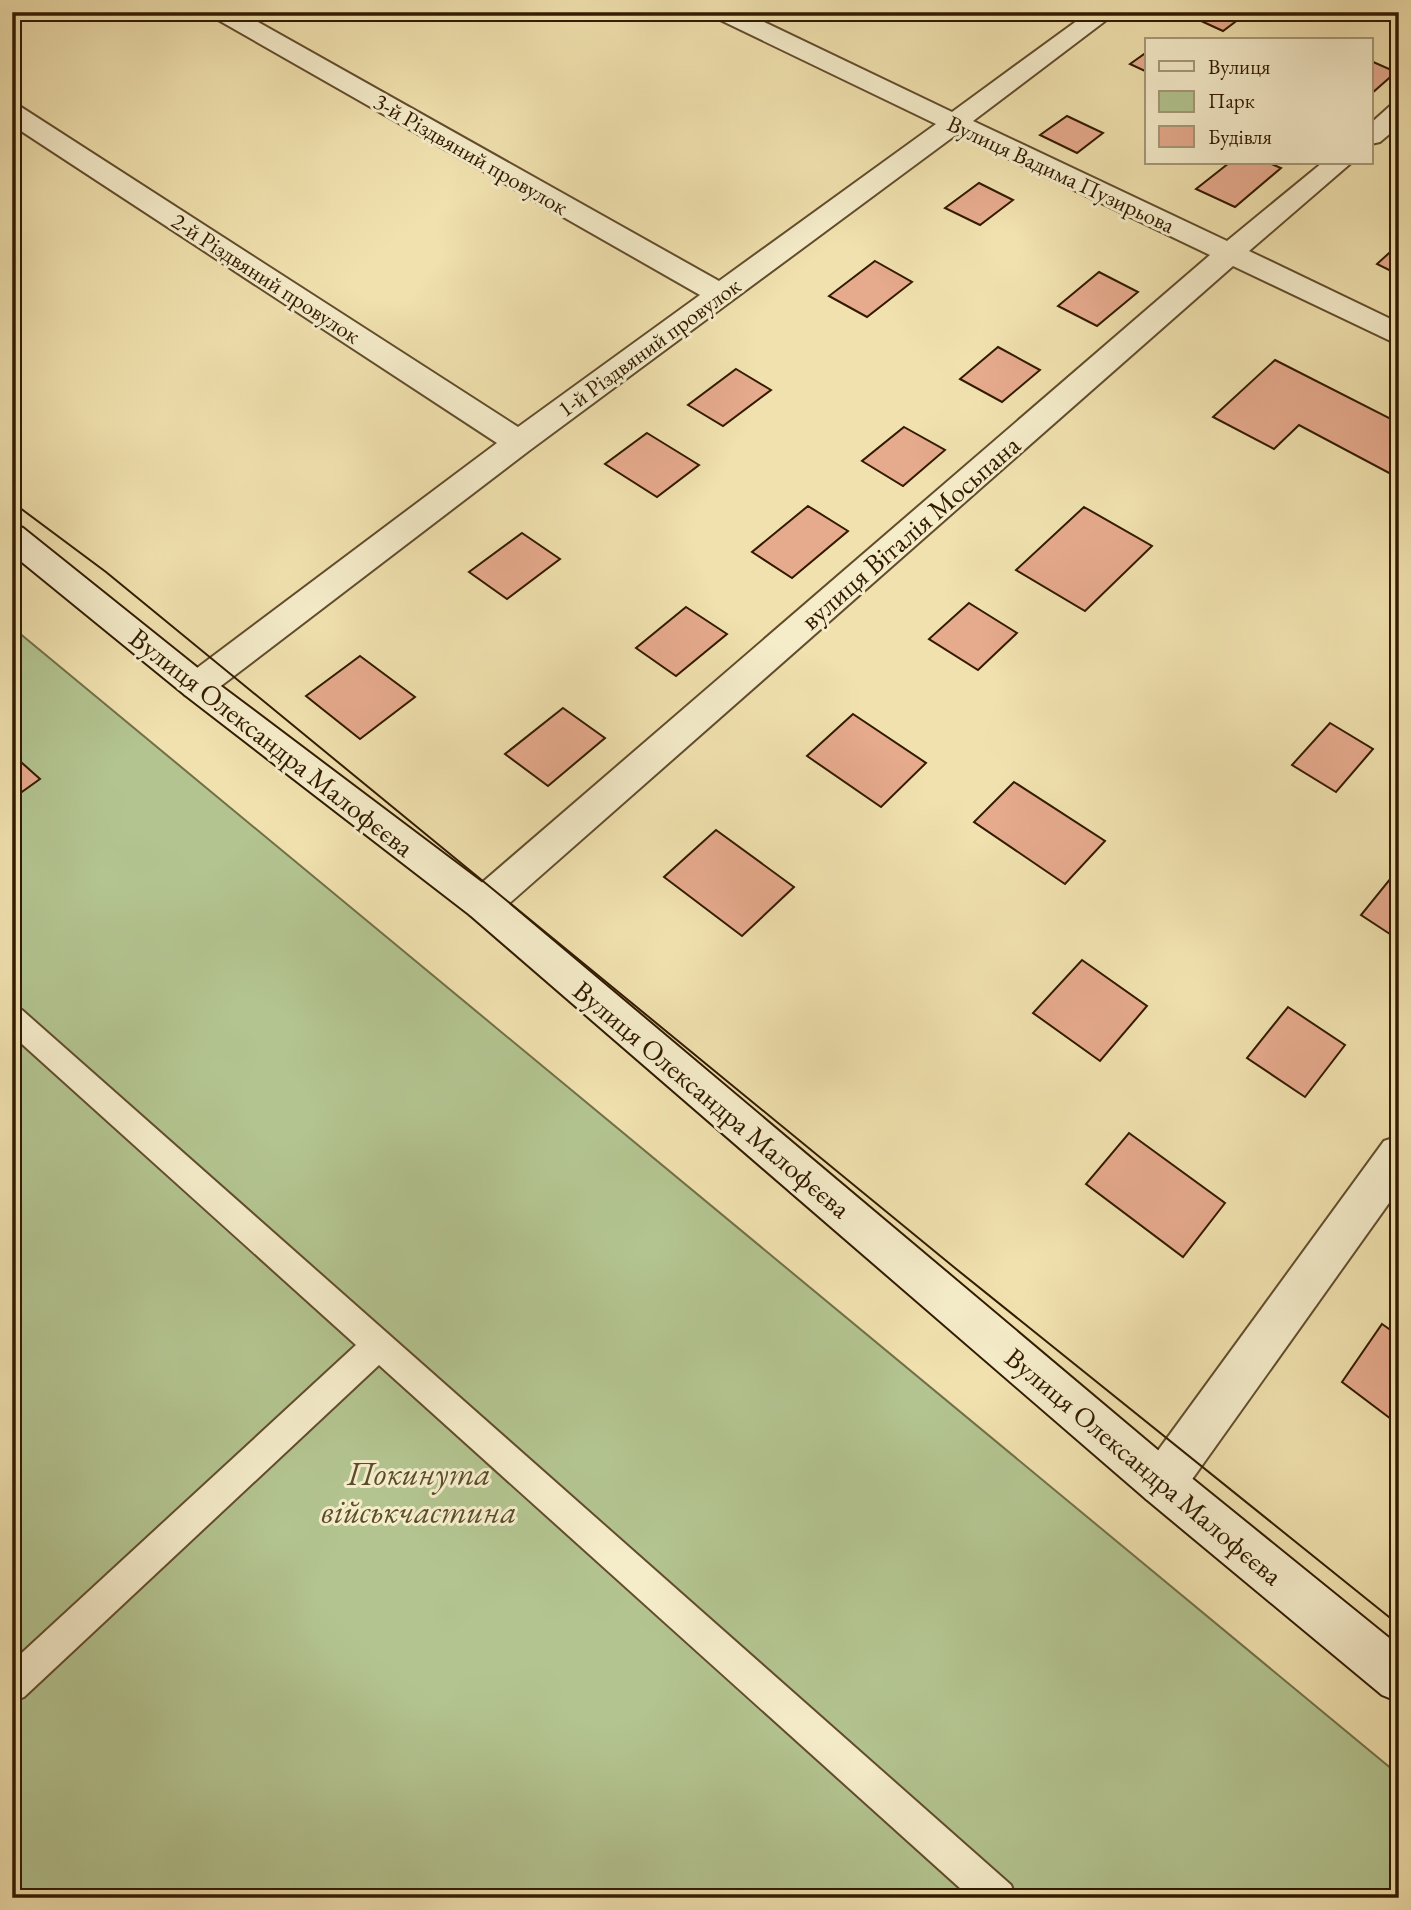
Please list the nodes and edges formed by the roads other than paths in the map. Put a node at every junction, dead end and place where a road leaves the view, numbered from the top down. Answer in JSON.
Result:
{"nodes":[{"id":1,"x":222,"y":12,"type":"edge"},
{"id":2,"x":723,"y":12,"type":"edge"},
{"id":3,"x":1105,"y":12,"type":"edge"},
{"id":4,"x":1399,"y":112,"type":"edge"},
{"id":5,"x":12,"y":113,"type":"edge"},
{"id":6,"x":953,"y":124,"type":"junction"},
{"id":7,"x":1372,"y":134,"type":"edge"},
{"id":8,"x":1337,"y":164,"type":"edge"},
{"id":9,"x":1231,"y":253,"type":"junction"},
{"id":10,"x":721,"y":295,"type":"junction"},
{"id":11,"x":1399,"y":335,"type":"edge"},
{"id":12,"x":519,"y":442,"type":"junction"},
{"id":13,"x":12,"y":536,"type":"edge"},
{"id":14,"x":197,"y":686,"type":"junction"},
{"id":15,"x":483,"y":904,"type":"junction"},
{"id":16,"x":12,"y":1018,"type":"edge"},
{"id":17,"x":1399,"y":1155,"type":"edge"},
{"id":18,"x":379,"y":1345,"type":"junction"},
{"id":19,"x":1162,"y":1482,"type":"junction"},
{"id":20,"x":1399,"y":1678,"type":"edge"},
{"id":21,"x":12,"y":1685,"type":"edge"},
{"id":22,"x":998,"y":1898,"type":"edge"}],
"edges":[{"from":1,"to":10,"type":"street","name":"3-й Різдвяний провулок"},
{"from":2,"to":6,"type":"street","name":"Вулиця Вадима Пузирьова"},
{"from":3,"to":6,"type":"street","name":"1-й Різдвяний провулок"},
{"from":4,"to":7,"type":"street"},
{"from":5,"to":12,"type":"street","name":"2-й Різдвяний провулок"},
{"from":6,"to":9,"type":"street","name":"Вулиця Вадима Пузирьова"},
{"from":6,"to":10,"type":"street","name":"1-й Різдвяний провулок"},
{"from":8,"to":9,"type":"street","name":"вулиця Віталія Мосьпана"},
{"from":9,"to":11,"type":"street","name":"Вулиця Вадима Пузирьова"},
{"from":9,"to":15,"type":"street","name":"вулиця Віталія Мосьпана"},
{"from":10,"to":12,"type":"street","name":"1-й Різдвяний провулок"},
{"from":12,"to":14,"type":"street","name":"1-й Різдвяний провулок"},
{"from":13,"to":14,"type":"street","name":"Вулиця Олександра Малофєєва"},
{"from":14,"to":15,"type":"street","name":"Вулиця Олександра Малофєєва"},
{"from":15,"to":19,"type":"street","name":"Вулиця Олександра Малофєєва"},
{"from":16,"to":18,"type":"lane"},
{"from":17,"to":19,"type":"street"},
{"from":18,"to":21,"type":"lane"},
{"from":18,"to":22,"type":"lane"},
{"from":19,"to":20,"type":"street","name":"Вулиця Олександра Малофєєва"}]}
